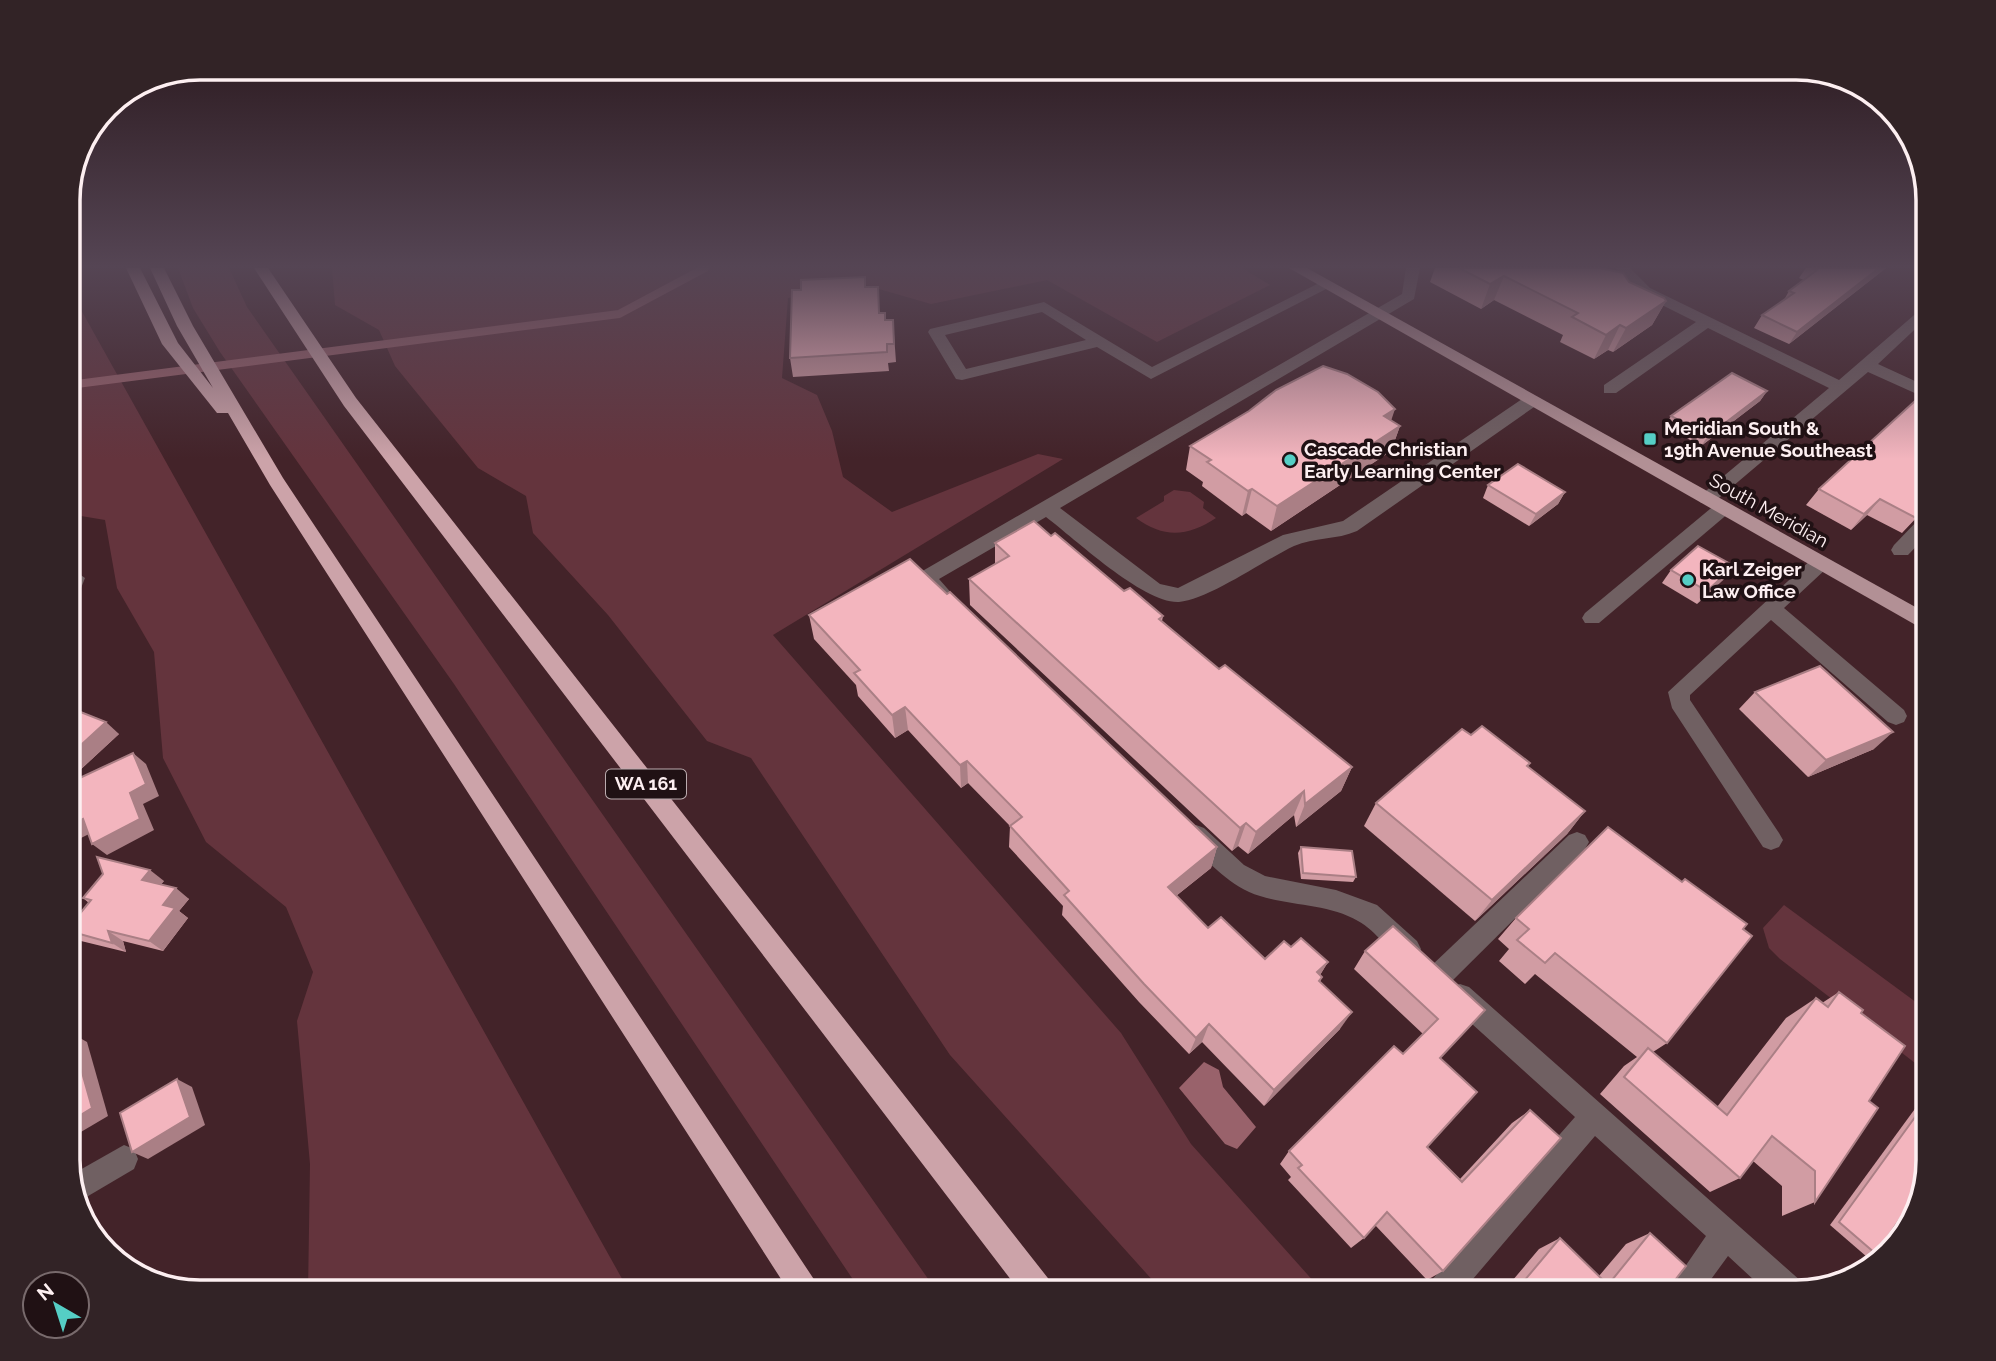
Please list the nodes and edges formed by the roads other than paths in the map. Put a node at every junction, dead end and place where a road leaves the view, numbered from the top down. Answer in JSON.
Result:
{"nodes":[{"id":1,"x":160,"y":332,"type":"edge"},
{"id":2,"x":188,"y":332,"type":"edge"},
{"id":3,"x":301,"y":332,"type":"edge"},
{"id":4,"x":938,"y":332,"type":"edge"},
{"id":5,"x":1083,"y":332,"type":"edge"},
{"id":6,"x":1234,"y":332,"type":"edge"},
{"id":7,"x":1349,"y":332,"type":"edge"},
{"id":8,"x":1410,"y":332,"type":"edge"},
{"id":9,"x":1693,"y":332,"type":"edge"},
{"id":10,"x":1729,"y":332,"type":"edge"},
{"id":11,"x":1902,"y":332,"type":"edge"},
{"id":12,"x":1100,"y":342,"type":"junction"},
{"id":13,"x":1866,"y":365,"type":"junction"},
{"id":14,"x":1841,"y":387,"type":"junction"},
{"id":15,"x":1916,"y":388,"type":"edge"},
{"id":16,"x":1610,"y":389,"type":"dead end"},
{"id":17,"x":1531,"y":401,"type":"junction"},
{"id":18,"x":247,"y":435,"type":"junction"},
{"id":19,"x":1715,"y":504,"type":"junction"},
{"id":20,"x":1047,"y":508,"type":"junction"},
{"id":21,"x":1916,"y":534,"type":"edge"},
{"id":22,"x":1901,"y":550,"type":"dead end"},
{"id":23,"x":1820,"y":563,"type":"junction"},
{"id":24,"x":956,"y":607,"type":"edge"},
{"id":25,"x":1771,"y":608,"type":"junction"},
{"id":26,"x":1916,"y":617,"type":"edge"},
{"id":27,"x":1592,"y":618,"type":"dead end"},
{"id":28,"x":1896,"y":716,"type":"dead end"},
{"id":29,"x":1176,"y":816,"type":"edge"},
{"id":30,"x":1770,"y":839,"type":"dead end"},
{"id":31,"x":1577,"y":842,"type":"edge"},
{"id":32,"x":1439,"y":976,"type":"junction"},
{"id":33,"x":1594,"y":1116,"type":"junction"},
{"id":34,"x":124,"y":1158,"type":"dead end"},
{"id":35,"x":83,"y":1184,"type":"edge"},
{"id":36,"x":1726,"y":1234,"type":"junction"},
{"id":37,"x":800,"y":1280,"type":"edge"},
{"id":38,"x":1030,"y":1280,"type":"edge"},
{"id":39,"x":1452,"y":1280,"type":"edge"},
{"id":40,"x":1692,"y":1280,"type":"edge"},
{"id":41,"x":1777,"y":1280,"type":"edge"}],
"edges":[{"from":1,"to":18,"type":"highway"},
{"from":2,"to":18,"type":"highway"},
{"from":3,"to":38,"type":"highway","number":"WA 161"},
{"from":4,"to":12,"type":"street"},
{"from":5,"to":12,"type":"street"},
{"from":6,"to":12,"type":"street"},
{"from":7,"to":20,"type":"street"},
{"from":8,"to":17,"type":"main road","name":"South Meridian"},
{"from":9,"to":16,"type":"street"},
{"from":10,"to":14,"type":"street"},
{"from":11,"to":13,"type":"street"},
{"from":13,"to":14,"type":"street"},
{"from":13,"to":15,"type":"street"},
{"from":14,"to":19,"type":"street"},
{"from":17,"to":19,"type":"main road","name":"South Meridian"},
{"from":17,"to":20,"type":"street"},
{"from":18,"to":37,"type":"highway"},
{"from":19,"to":23,"type":"main road","name":"South Meridian"},
{"from":19,"to":27,"type":"street"},
{"from":20,"to":24,"type":"street"},
{"from":21,"to":22,"type":"street"},
{"from":23,"to":25,"type":"street"},
{"from":23,"to":26,"type":"main road","name":"South Meridian"},
{"from":25,"to":28,"type":"street"},
{"from":25,"to":30,"type":"street"},
{"from":29,"to":32,"type":"street"},
{"from":31,"to":32,"type":"street"},
{"from":32,"to":33,"type":"street"},
{"from":33,"to":36,"type":"street"},
{"from":33,"to":39,"type":"street"},
{"from":34,"to":35,"type":"street"},
{"from":36,"to":40,"type":"street"},
{"from":36,"to":41,"type":"street"}]}
